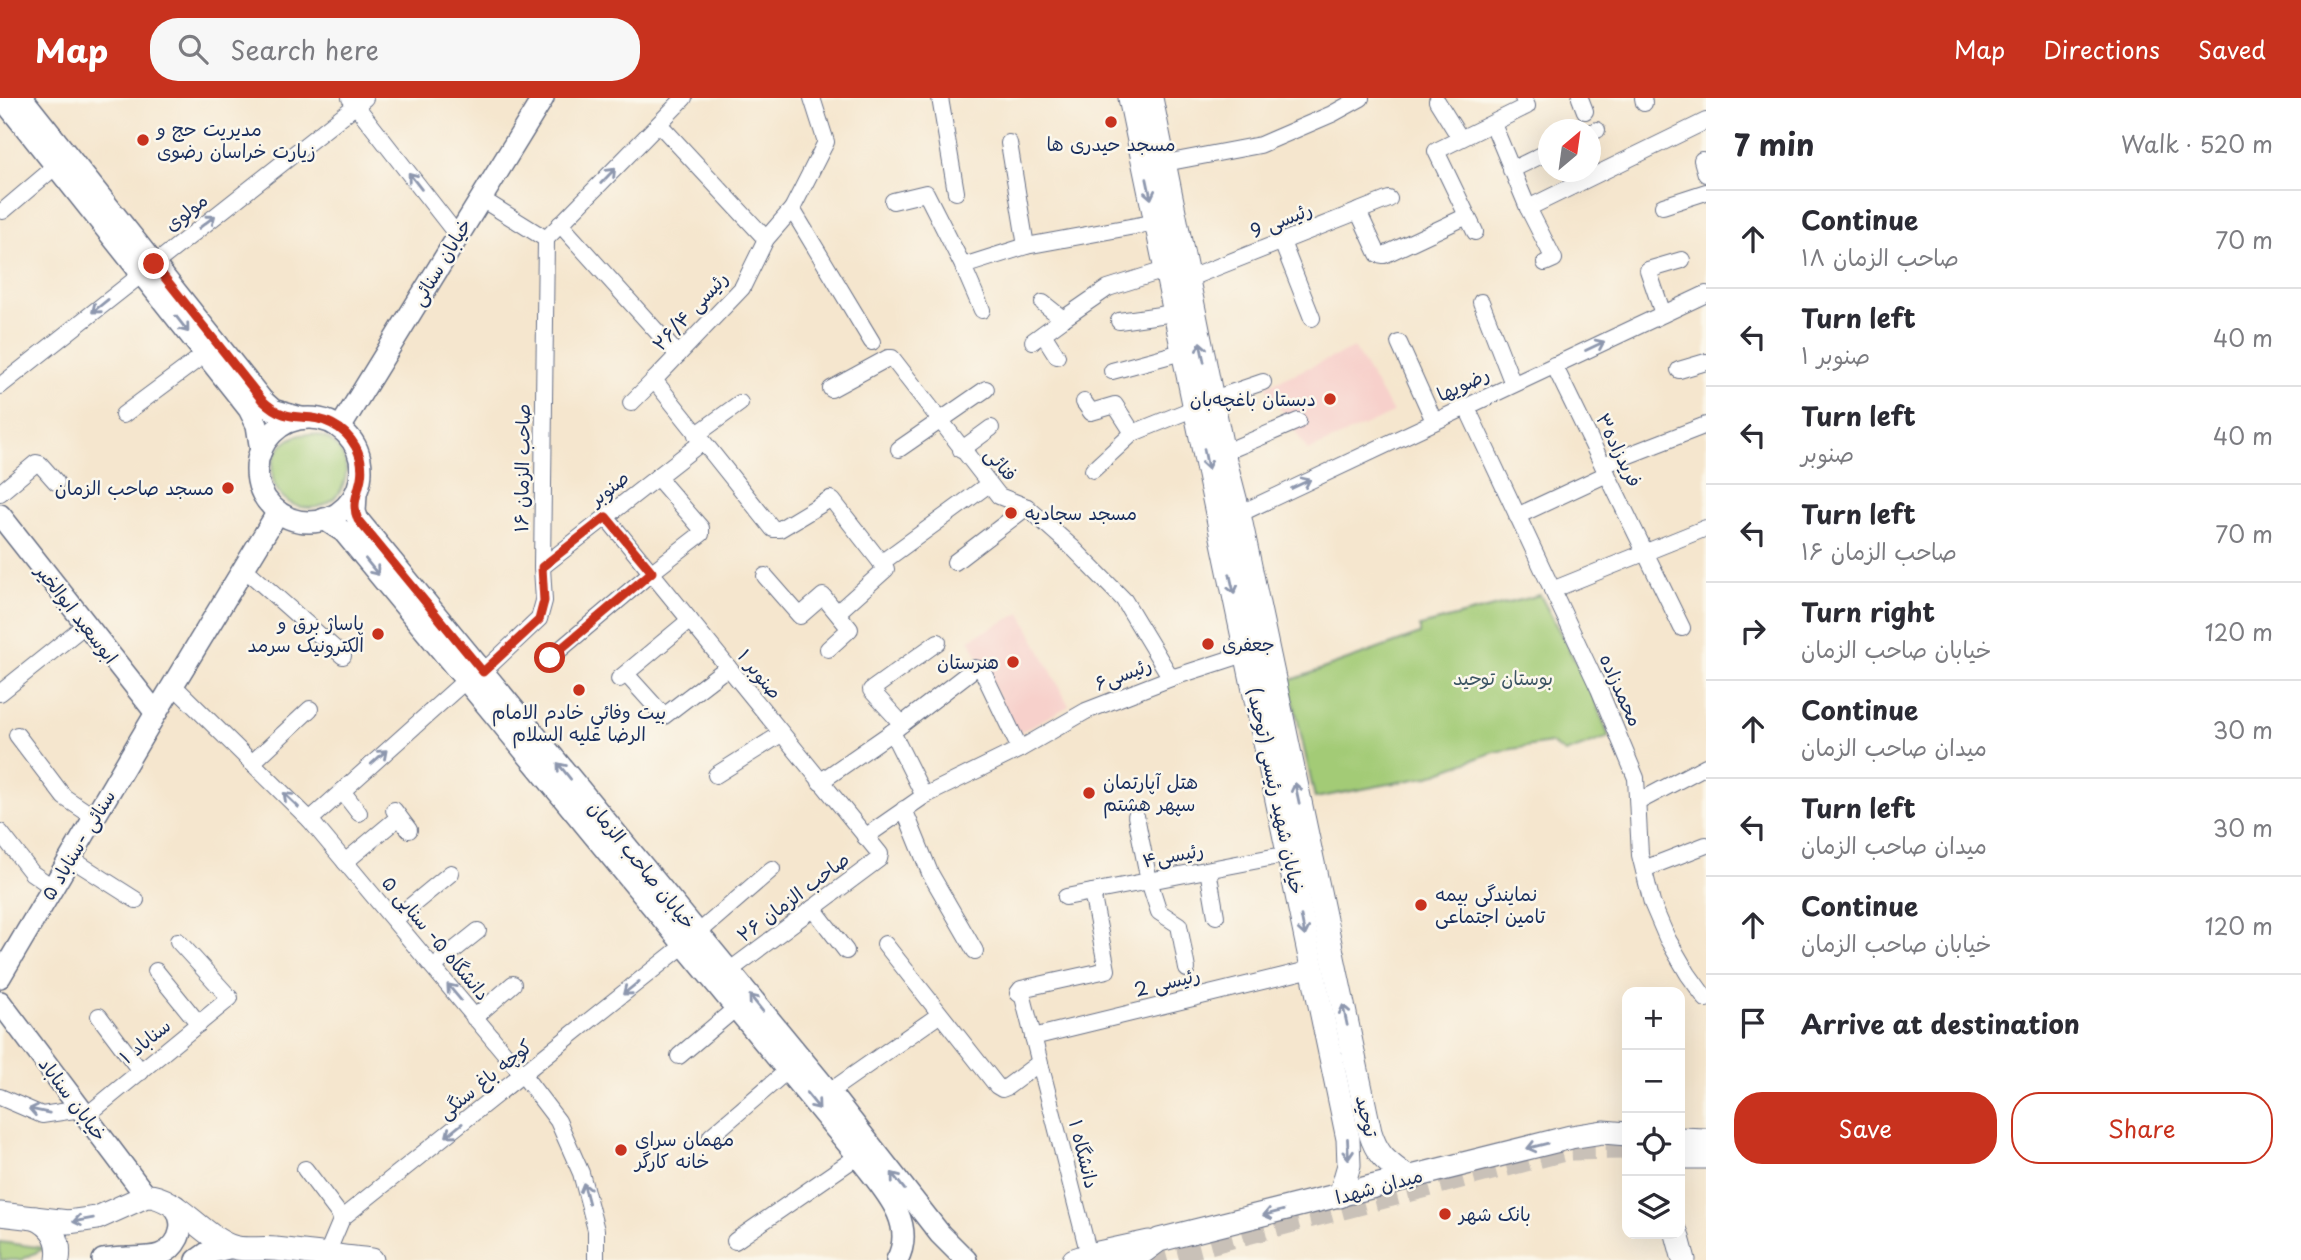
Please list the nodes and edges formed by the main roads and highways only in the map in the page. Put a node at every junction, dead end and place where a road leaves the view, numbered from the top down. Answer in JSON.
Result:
{"nodes":[{"id":1,"x":2,"y":98,"type":"edge"},
{"id":2,"x":22,"y":98,"type":"edge"},
{"id":3,"x":543,"y":98,"type":"edge"},
{"id":4,"x":1130,"y":98,"type":"edge"},
{"id":5,"x":1151,"y":98,"type":"edge"},
{"id":6,"x":148,"y":268,"type":"junction"},
{"id":7,"x":1204,"y":404,"type":"junction"},
{"id":8,"x":301,"y":418,"type":"junction"},
{"id":9,"x":340,"y":428,"type":"junction"},
{"id":10,"x":261,"y":451,"type":"junction"},
{"id":11,"x":356,"y":494,"type":"junction"},
{"id":12,"x":278,"y":512,"type":"junction"},
{"id":13,"x":0,"y":515,"type":"edge"},
{"id":14,"x":324,"y":519,"type":"junction"},
{"id":15,"x":475,"y":676,"type":"junction"},
{"id":16,"x":156,"y":713,"type":"junction"},
{"id":17,"x":691,"y":939,"type":"junction"},
{"id":18,"x":0,"y":977,"type":"edge"},
{"id":19,"x":0,"y":1002,"type":"edge"},
{"id":20,"x":1359,"y":1082,"type":"joint"},
{"id":21,"x":1603,"y":1132,"type":"junction"},
{"id":22,"x":1622,"y":1134,"type":"edge"},
{"id":23,"x":1685,"y":1139,"type":"edge"},
{"id":24,"x":1706,"y":1140,"type":"edge"},
{"id":25,"x":1622,"y":1146,"type":"edge"},
{"id":26,"x":1685,"y":1157,"type":"edge"},
{"id":27,"x":1706,"y":1157,"type":"edge"},
{"id":28,"x":1408,"y":1178,"type":"junction"},
{"id":29,"x":146,"y":1196,"type":"junction"},
{"id":30,"x":1340,"y":1196,"type":"junction"},
{"id":31,"x":175,"y":1206,"type":"junction"},
{"id":32,"x":0,"y":1214,"type":"edge"},
{"id":33,"x":34,"y":1218,"type":"junction"},
{"id":34,"x":1679,"y":1239,"type":"edge"},
{"id":35,"x":1159,"y":1240,"type":"junction"},
{"id":36,"x":233,"y":1247,"type":"junction"},
{"id":37,"x":900,"y":1255,"type":"edge"},
{"id":38,"x":1081,"y":1257,"type":"edge"},
{"id":39,"x":341,"y":1258,"type":"edge"},
{"id":40,"x":58,"y":1260,"type":"edge"},
{"id":41,"x":103,"y":1260,"type":"edge"},
{"id":42,"x":197,"y":1260,"type":"edge"},
{"id":43,"x":372,"y":1260,"type":"edge"},
{"id":44,"x":966,"y":1260,"type":"edge"},
{"id":45,"x":1132,"y":1260,"type":"edge"},
{"id":46,"x":1685,"y":1260,"type":"edge"}],
"edges":[{"from":1,"to":6,"type":"main road"},
{"from":2,"to":6,"type":"main road"},
{"from":3,"to":9,"type":"main road","name":"خیابان سنائی"},
{"from":4,"to":7,"type":"main road","name":"خیابان شهید رئیسی (توحید)","one_way":true},
{"from":7,"to":5,"type":"main road","name":"خیابان شهید رئیسی (توحید)","one_way":true},
{"from":6,"to":8,"type":"main road"},
{"from":6,"to":10,"type":"main road","one_way":true},
{"from":20,"to":7,"type":"main road","name":"خیابان شهید رئیسی (توحید)","one_way":true},
{"from":7,"to":30,"type":"main road","name":"خیابان شهید رئیسی (توحید)","one_way":true},
{"from":8,"to":9,"type":"main road"},
{"from":8,"to":10,"type":"main road"},
{"from":9,"to":11,"type":"main road"},
{"from":10,"to":12,"type":"main road"},
{"from":11,"to":14,"type":"main road"},
{"from":11,"to":15,"type":"main road"},
{"from":12,"to":14,"type":"main road"},
{"from":12,"to":16,"type":"main road"},
{"from":13,"to":16,"type":"main road","name":"ابوسعید ابوالخیر"},
{"from":14,"to":15,"type":"main road","one_way":true},
{"from":15,"to":17,"type":"main road"},
{"from":16,"to":18,"type":"main road","name":"سنائی -سناباد ۵"},
{"from":17,"to":37,"type":"main road","one_way":true},
{"from":44,"to":17,"type":"main road","name":"خیابان صاحب الزمان","one_way":true},
{"from":19,"to":29,"type":"main road","name":"خیابان سناباد"},
{"from":20,"to":28,"type":"main road","name":"توحید"},
{"from":21,"to":22,"type":"main road","name":"میدان شهدا"},
{"from":21,"to":25,"type":"main road"},
{"from":21,"to":28,"type":"main road","name":"میدان شهدا","one_way":true},
{"from":23,"to":24,"type":"main road"},
{"from":26,"to":27,"type":"main road"},
{"from":28,"to":30,"type":"main road","name":"میدان شهدا"},
{"from":29,"to":31,"type":"main road"},
{"from":29,"to":33,"type":"main road","one_way":true},
{"from":30,"to":35,"type":"main road","name":"میدان شهدا","one_way":true},
{"from":31,"to":36,"type":"main road"},
{"from":31,"to":41,"type":"main road"},
{"from":32,"to":33,"type":"main road"},
{"from":33,"to":40,"type":"main road"},
{"from":34,"to":46,"type":"main road"},
{"from":35,"to":38,"type":"main road"},
{"from":35,"to":45,"type":"main road","name":"میدان شهدا"},
{"from":36,"to":39,"type":"main road"},
{"from":36,"to":42,"type":"main road"},
{"from":39,"to":43,"type":"main road"}]}
